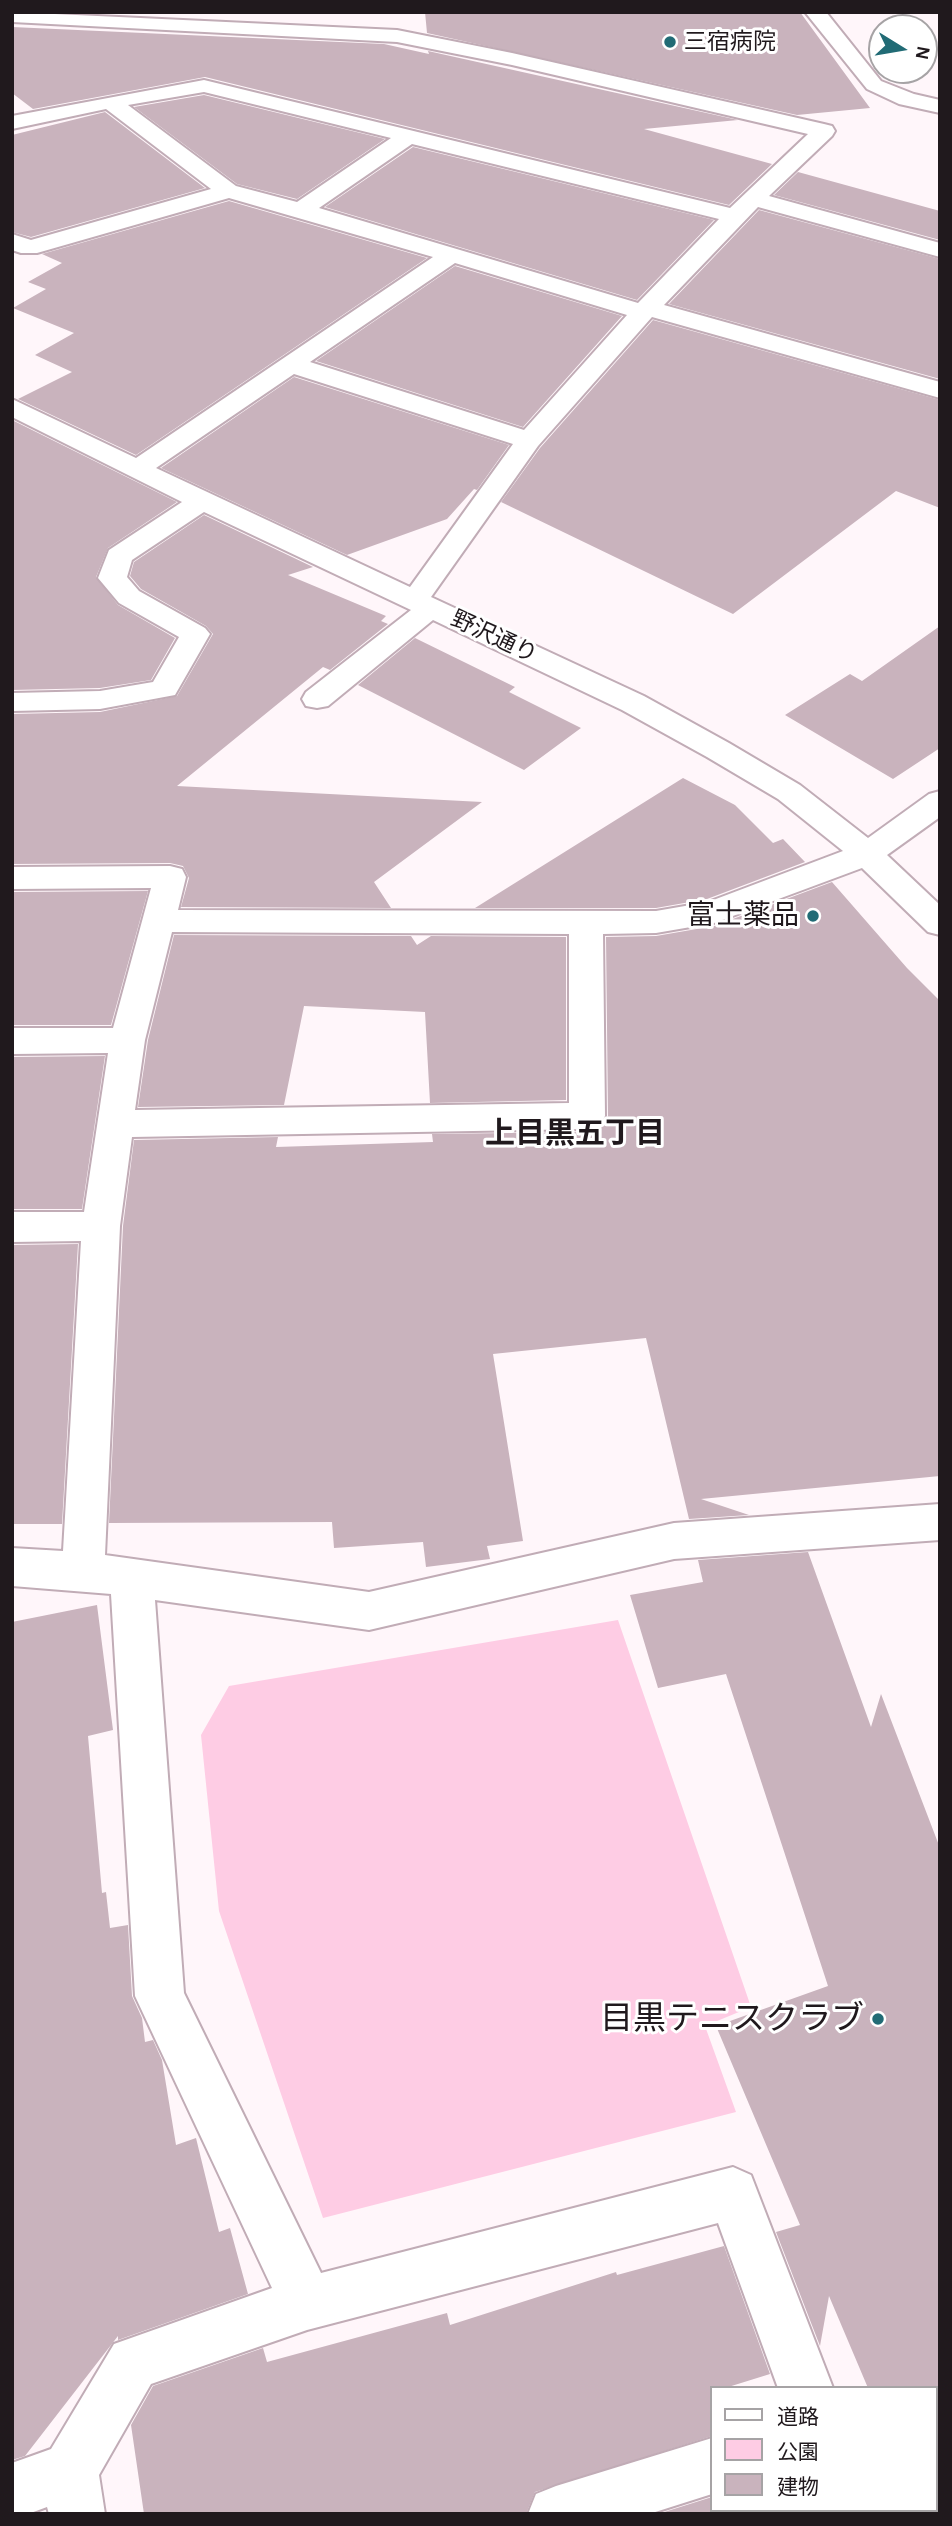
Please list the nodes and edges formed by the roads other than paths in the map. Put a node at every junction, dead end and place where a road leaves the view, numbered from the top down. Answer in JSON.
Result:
{"nodes":[{"id":1,"x":815,"y":12,"type":"edge"},
{"id":2,"x":12,"y":16,"type":"edge"},
{"id":3,"x":110,"y":102,"type":"junction"},
{"id":4,"x":940,"y":107,"type":"edge"},
{"id":5,"x":16,"y":119,"type":"edge"},
{"id":6,"x":407,"y":137,"type":"junction"},
{"id":7,"x":228,"y":191,"type":"junction"},
{"id":8,"x":755,"y":199,"type":"junction"},
{"id":9,"x":300,"y":210,"type":"junction"},
{"id":10,"x":735,"y":216,"type":"junction"},
{"id":11,"x":12,"y":241,"type":"edge"},
{"id":12,"x":940,"y":250,"type":"edge"},
{"id":13,"x":451,"y":255,"type":"junction"},
{"id":14,"x":646,"y":310,"type":"junction"},
{"id":15,"x":289,"y":364,"type":"junction"},
{"id":16,"x":940,"y":390,"type":"edge"},
{"id":17,"x":12,"y":407,"type":"edge"},
{"id":18,"x":529,"y":440,"type":"junction"},
{"id":19,"x":137,"y":469,"type":"junction"},
{"id":20,"x":202,"y":501,"type":"junction"},
{"id":21,"x":423,"y":604,"type":"junction"},
{"id":22,"x":317,"y":699,"type":"dead end"},
{"id":23,"x":12,"y":702,"type":"edge"},
{"id":24,"x":940,"y":801,"type":"edge"},
{"id":25,"x":867,"y":854,"type":"junction"},
{"id":26,"x":12,"y":878,"type":"edge"},
{"id":27,"x":160,"y":921,"type":"junction"},
{"id":28,"x":586,"y":923,"type":"junction"},
{"id":29,"x":940,"y":924,"type":"edge"},
{"id":30,"x":128,"y":1040,"type":"junction"},
{"id":31,"x":12,"y":1041,"type":"edge"},
{"id":32,"x":116,"y":1124,"type":"junction"},
{"id":33,"x":101,"y":1226,"type":"junction"},
{"id":34,"x":12,"y":1227,"type":"edge"},
{"id":35,"x":940,"y":1522,"type":"edge"},
{"id":36,"x":12,"y":1567,"type":"edge"},
{"id":37,"x":83,"y":1571,"type":"junction"},
{"id":38,"x":132,"y":1578,"type":"junction"},
{"id":39,"x":307,"y":2303,"type":"junction"},
{"id":40,"x":805,"y":2386,"type":"edge"},
{"id":41,"x":710,"y":2467,"type":"edge"},
{"id":42,"x":12,"y":2491,"type":"edge"},
{"id":43,"x":74,"y":2492,"type":"edge"},
{"id":44,"x":556,"y":2514,"type":"edge"}],
"edges":[{"from":1,"to":4,"type":"street"},
{"from":2,"to":8,"type":"street"},
{"from":3,"to":5,"type":"street"},
{"from":3,"to":6,"type":"street"},
{"from":3,"to":7,"type":"street"},
{"from":6,"to":9,"type":"street"},
{"from":6,"to":10,"type":"street"},
{"from":7,"to":9,"type":"street"},
{"from":7,"to":11,"type":"street"},
{"from":8,"to":10,"type":"street"},
{"from":8,"to":12,"type":"street"},
{"from":9,"to":13,"type":"street"},
{"from":10,"to":14,"type":"street"},
{"from":13,"to":14,"type":"street"},
{"from":13,"to":15,"type":"street"},
{"from":14,"to":16,"type":"street"},
{"from":14,"to":18,"type":"street"},
{"from":15,"to":18,"type":"street"},
{"from":15,"to":19,"type":"street"},
{"from":17,"to":19,"type":"street","name":"野沢通り"},
{"from":18,"to":21,"type":"street"},
{"from":19,"to":20,"type":"street","name":"野沢通り"},
{"from":20,"to":21,"type":"street","name":"野沢通り"},
{"from":20,"to":23,"type":"street"},
{"from":21,"to":22,"type":"street"},
{"from":21,"to":25,"type":"street","name":"野沢通り"},
{"from":24,"to":25,"type":"street"},
{"from":25,"to":28,"type":"street"},
{"from":25,"to":29,"type":"street","name":"野沢通り"},
{"from":26,"to":27,"type":"street"},
{"from":27,"to":28,"type":"street"},
{"from":27,"to":30,"type":"street"},
{"from":28,"to":32,"type":"street"},
{"from":30,"to":31,"type":"street"},
{"from":30,"to":32,"type":"street"},
{"from":32,"to":33,"type":"street"},
{"from":33,"to":34,"type":"street"},
{"from":33,"to":37,"type":"street"},
{"from":35,"to":38,"type":"street"},
{"from":36,"to":37,"type":"street"},
{"from":37,"to":38,"type":"street"},
{"from":38,"to":39,"type":"street"},
{"from":39,"to":40,"type":"street"},
{"from":39,"to":43,"type":"street"},
{"from":41,"to":44,"type":"street"},
{"from":42,"to":43,"type":"street"}]}
